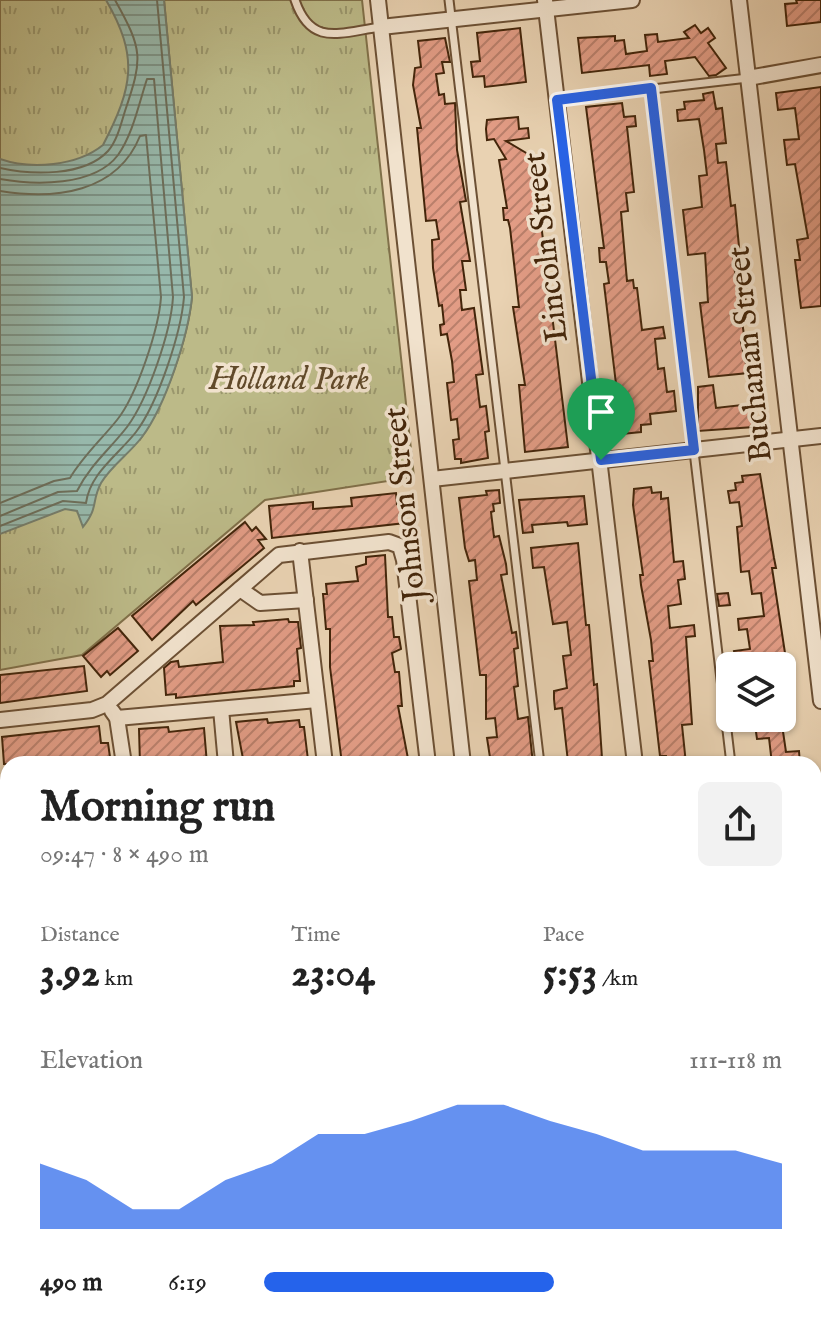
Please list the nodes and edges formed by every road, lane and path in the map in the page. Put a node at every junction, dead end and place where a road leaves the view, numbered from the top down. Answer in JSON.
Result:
{"nodes":[{"id":1,"x":295,"y":0,"type":"edge"},
{"id":2,"x":378,"y":0,"type":"edge"},
{"id":3,"x":449,"y":0,"type":"edge"},
{"id":4,"x":632,"y":0,"type":"edge"},
{"id":5,"x":739,"y":0,"type":"edge"},
{"id":6,"x":545,"y":4,"type":"edge"},
{"id":7,"x":451,"y":19,"type":"junction"},
{"id":8,"x":381,"y":27,"type":"junction"},
{"id":9,"x":821,"y":65,"type":"edge"},
{"id":10,"x":748,"y":78,"type":"junction"},
{"id":11,"x":651,"y":88,"type":"junction"},
{"id":12,"x":557,"y":100,"type":"junction"},
{"id":13,"x":821,"y":436,"type":"edge"},
{"id":14,"x":789,"y":440,"type":"junction"},
{"id":15,"x":694,"y":450,"type":"junction"},
{"id":16,"x":601,"y":460,"type":"junction"},
{"id":17,"x":505,"y":471,"type":"junction"},
{"id":18,"x":432,"y":479,"type":"junction"},
{"id":19,"x":300,"y":551,"type":"junction"},
{"id":20,"x":240,"y":589,"type":"junction"},
{"id":21,"x":306,"y":600,"type":"junction"},
{"id":22,"x":317,"y":700,"type":"junction"},
{"id":23,"x":821,"y":701,"type":"edge"},
{"id":24,"x":107,"y":704,"type":"junction"},
{"id":25,"x":221,"y":709,"type":"junction"},
{"id":26,"x":117,"y":718,"type":"junction"},
{"id":27,"x":0,"y":720,"type":"edge"},
{"id":28,"x":123,"y":756,"type":"edge"},
{"id":29,"x":225,"y":756,"type":"edge"},
{"id":30,"x":324,"y":756,"type":"edge"},
{"id":31,"x":427,"y":756,"type":"edge"},
{"id":32,"x":462,"y":756,"type":"edge"},
{"id":33,"x":539,"y":756,"type":"edge"},
{"id":34,"x":634,"y":756,"type":"edge"},
{"id":35,"x":730,"y":756,"type":"edge"}],
"edges":[{"from":1,"to":8,"type":"lane"},
{"from":2,"to":8,"type":"street","name":"Johnson Street"},
{"from":3,"to":7,"type":"lane"},
{"from":4,"to":6,"type":"street"},
{"from":5,"to":10,"type":"street","name":"Buchanan Street"},
{"from":6,"to":7,"type":"street"},
{"from":6,"to":12,"type":"street","name":"Lincoln Street"},
{"from":7,"to":8,"type":"street"},
{"from":7,"to":17,"type":"lane"},
{"from":8,"to":18,"type":"street","name":"Johnson Street"},
{"from":9,"to":10,"type":"street"},
{"from":10,"to":11,"type":"lane"},
{"from":10,"to":14,"type":"street","name":"Buchanan Street"},
{"from":11,"to":12,"type":"lane"},
{"from":11,"to":15,"type":"lane"},
{"from":12,"to":16,"type":"street","name":"Lincoln Street"},
{"from":13,"to":14,"type":"street"},
{"from":14,"to":15,"type":"street"},
{"from":14,"to":23,"type":"street","name":"Buchanan Street"},
{"from":15,"to":16,"type":"street"},
{"from":15,"to":35,"type":"lane"},
{"from":16,"to":17,"type":"street"},
{"from":16,"to":34,"type":"street","name":"Lincoln Street"},
{"from":17,"to":18,"type":"street"},
{"from":17,"to":33,"type":"lane"},
{"from":18,"to":32,"type":"street","name":"Johnson Street"},
{"from":19,"to":20,"type":"street"},
{"from":19,"to":21,"type":"street"},
{"from":19,"to":31,"type":"street"},
{"from":20,"to":21,"type":"street"},
{"from":20,"to":24,"type":"street"},
{"from":21,"to":22,"type":"street"},
{"from":22,"to":25,"type":"street"},
{"from":22,"to":30,"type":"street"},
{"from":24,"to":26,"type":"street"},
{"from":24,"to":27,"type":"street"},
{"from":25,"to":26,"type":"street"},
{"from":25,"to":29,"type":"street"},
{"from":26,"to":28,"type":"street"}]}
